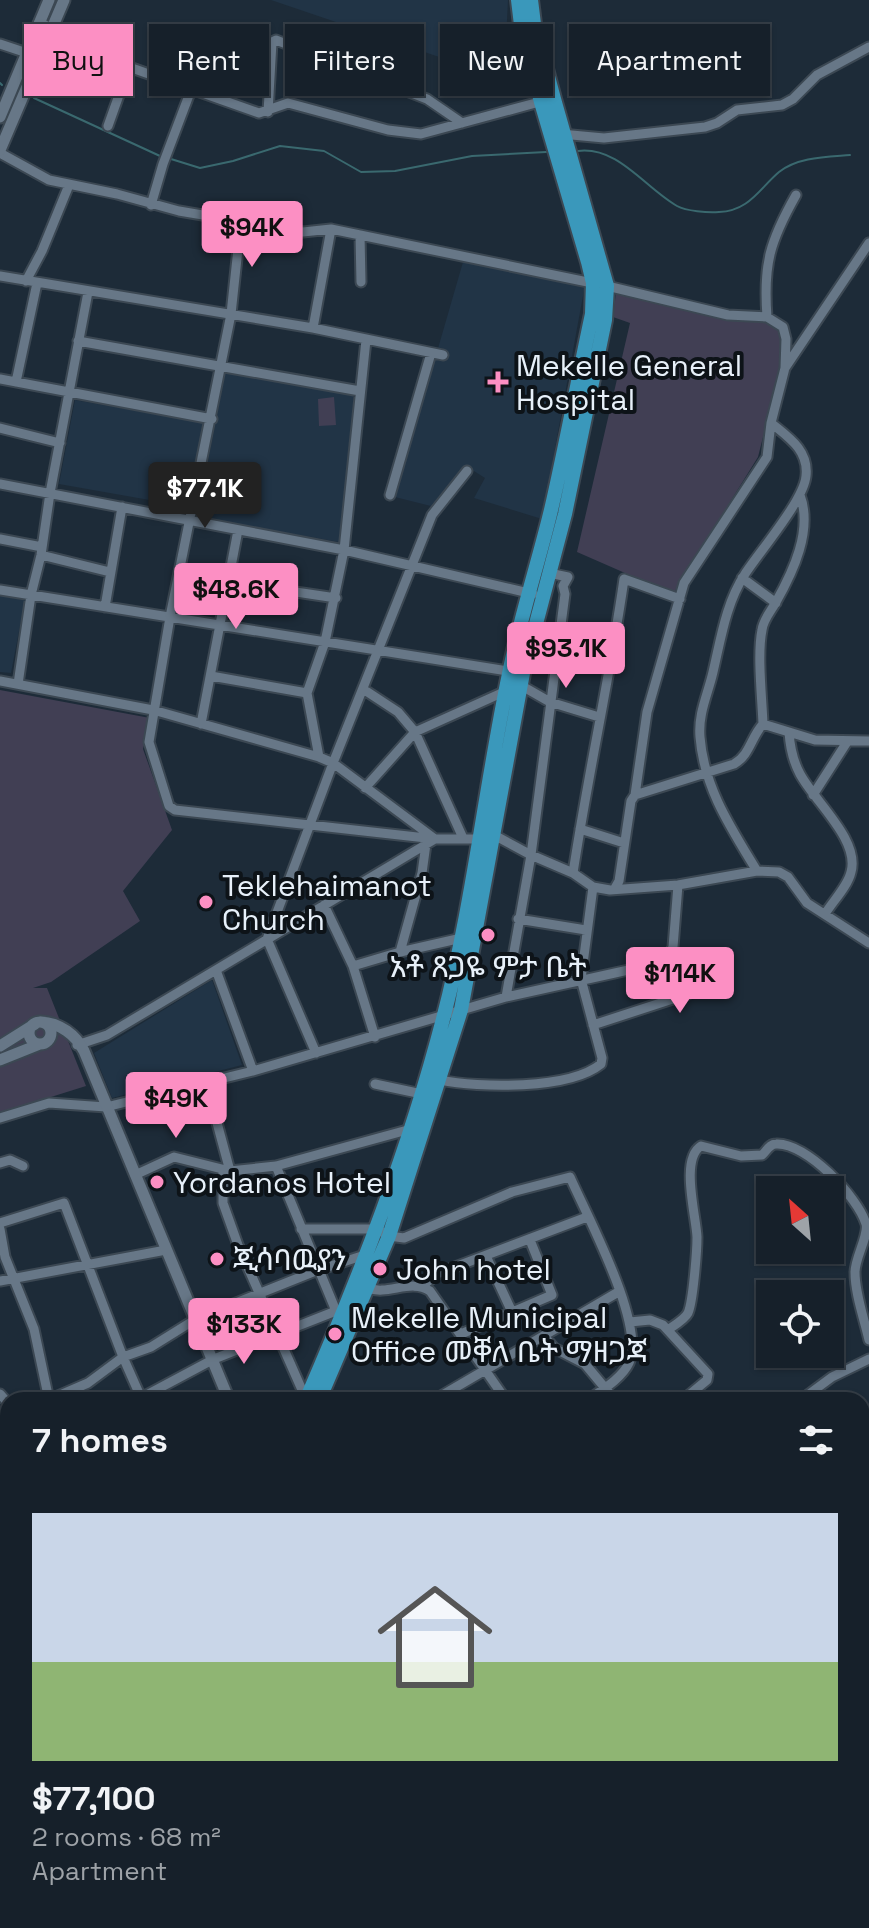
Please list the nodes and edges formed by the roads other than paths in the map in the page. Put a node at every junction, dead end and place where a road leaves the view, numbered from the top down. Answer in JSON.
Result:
{"nodes":[{"id":1,"x":49,"y":0,"type":"edge"},
{"id":2,"x":64,"y":0,"type":"edge"},
{"id":3,"x":518,"y":0,"type":"edge"},
{"id":4,"x":531,"y":0,"type":"edge"},
{"id":5,"x":39,"y":22,"type":"joint"},
{"id":6,"x":43,"y":24,"type":"edge"},
{"id":7,"x":54,"y":24,"type":"edge"},
{"id":8,"x":0,"y":44,"type":"edge"},
{"id":9,"x":869,"y":47,"type":"edge"},
{"id":10,"x":24,"y":52,"type":"edge"},
{"id":11,"x":24,"y":60,"type":"edge"},
{"id":12,"x":24,"y":91,"type":"edge"},
{"id":13,"x":119,"y":96,"type":"edge"},
{"id":14,"x":189,"y":96,"type":"edge"},
{"id":15,"x":209,"y":96,"type":"edge"},
{"id":16,"x":548,"y":100,"type":"junction"},
{"id":17,"x":268,"y":112,"type":"junction"},
{"id":18,"x":0,"y":117,"type":"edge"},
{"id":19,"x":462,"y":123,"type":"junction"},
{"id":20,"x":108,"y":126,"type":"dead end"},
{"id":21,"x":558,"y":135,"type":"junction"},
{"id":22,"x":3,"y":137,"type":"edge"},
{"id":23,"x":0,"y":152,"type":"edge"},
{"id":24,"x":69,"y":185,"type":"junction"},
{"id":25,"x":796,"y":195,"type":"dead end"},
{"id":26,"x":151,"y":205,"type":"junction"},
{"id":27,"x":241,"y":221,"type":"junction"},
{"id":28,"x":331,"y":229,"type":"junction"},
{"id":29,"x":360,"y":235,"type":"junction"},
{"id":30,"x":869,"y":243,"type":"edge"},
{"id":31,"x":0,"y":276,"type":"edge"},
{"id":32,"x":31,"y":282,"type":"junction"},
{"id":33,"x":361,"y":282,"type":"dead end"},
{"id":34,"x":600,"y":284,"type":"junction"},
{"id":35,"x":88,"y":292,"type":"junction"},
{"id":36,"x":231,"y":314,"type":"junction"},
{"id":37,"x":767,"y":317,"type":"junction"},
{"id":38,"x":313,"y":328,"type":"junction"},
{"id":39,"x":366,"y":340,"type":"junction"},
{"id":40,"x":78,"y":341,"type":"junction"},
{"id":41,"x":431,"y":353,"type":"junction"},
{"id":42,"x":443,"y":355,"type":"dead end"},
{"id":43,"x":222,"y":366,"type":"junction"},
{"id":44,"x":785,"y":368,"type":"junction"},
{"id":45,"x":0,"y":379,"type":"edge"},
{"id":46,"x":16,"y":382,"type":"junction"},
{"id":47,"x":360,"y":391,"type":"junction"},
{"id":48,"x":69,"y":392,"type":"junction"},
{"id":49,"x":212,"y":419,"type":"junction"},
{"id":50,"x":771,"y":423,"type":"junction"},
{"id":51,"x":0,"y":428,"type":"edge"},
{"id":52,"x":60,"y":443,"type":"junction"},
{"id":53,"x":467,"y":471,"type":"dead end"},
{"id":54,"x":0,"y":484,"type":"edge"},
{"id":55,"x":50,"y":493,"type":"junction"},
{"id":56,"x":390,"y":495,"type":"dead end"},
{"id":57,"x":800,"y":495,"type":"junction"},
{"id":58,"x":122,"y":507,"type":"junction"},
{"id":59,"x":190,"y":521,"type":"junction"},
{"id":60,"x":238,"y":530,"type":"junction"},
{"id":61,"x":0,"y":539,"type":"edge"},
{"id":62,"x":550,"y":544,"type":"junction"},
{"id":63,"x":344,"y":550,"type":"junction"},
{"id":64,"x":42,"y":551,"type":"junction"},
{"id":65,"x":412,"y":564,"type":"junction"},
{"id":66,"x":110,"y":572,"type":"junction"},
{"id":67,"x":549,"y":573,"type":"junction"},
{"id":68,"x":742,"y":578,"type":"junction"},
{"id":69,"x":229,"y":582,"type":"junction"},
{"id":70,"x":0,"y":590,"type":"edge"},
{"id":71,"x":31,"y":595,"type":"junction"},
{"id":72,"x":536,"y":595,"type":"junction"},
{"id":73,"x":336,"y":598,"type":"junction"},
{"id":74,"x":680,"y":599,"type":"junction"},
{"id":75,"x":776,"y":603,"type":"junction"},
{"id":76,"x":105,"y":607,"type":"junction"},
{"id":77,"x":170,"y":617,"type":"junction"},
{"id":78,"x":221,"y":626,"type":"junction"},
{"id":79,"x":325,"y":642,"type":"junction"},
{"id":80,"x":379,"y":651,"type":"junction"},
{"id":81,"x":211,"y":676,"type":"junction"},
{"id":82,"x":518,"y":677,"type":"junction"},
{"id":83,"x":0,"y":681,"type":"edge"},
{"id":84,"x":18,"y":684,"type":"junction"},
{"id":85,"x":363,"y":689,"type":"junction"},
{"id":86,"x":506,"y":691,"type":"junction"},
{"id":87,"x":307,"y":693,"type":"junction"},
{"id":88,"x":550,"y":702,"type":"junction"},
{"id":89,"x":153,"y":710,"type":"junction"},
{"id":90,"x":599,"y":717,"type":"junction"},
{"id":91,"x":201,"y":724,"type":"junction"},
{"id":92,"x":763,"y":724,"type":"junction"},
{"id":93,"x":415,"y":732,"type":"junction"},
{"id":94,"x":789,"y":732,"type":"junction"},
{"id":95,"x":869,"y":741,"type":"edge"},
{"id":96,"x":847,"y":742,"type":"junction"},
{"id":97,"x":319,"y":757,"type":"junction"},
{"id":98,"x":333,"y":763,"type":"junction"},
{"id":99,"x":708,"y":772,"type":"junction"},
{"id":100,"x":365,"y":788,"type":"junction"},
{"id":101,"x":635,"y":795,"type":"junction"},
{"id":102,"x":813,"y":795,"type":"junction"},
{"id":103,"x":311,"y":825,"type":"junction"},
{"id":104,"x":580,"y":829,"type":"junction"},
{"id":105,"x":487,"y":837,"type":"junction"},
{"id":106,"x":463,"y":838,"type":"junction"},
{"id":107,"x":431,"y":842,"type":"junction"},
{"id":108,"x":624,"y":843,"type":"junction"},
{"id":109,"x":531,"y":855,"type":"junction"},
{"id":110,"x":757,"y":871,"type":"junction"},
{"id":111,"x":573,"y":873,"type":"junction"},
{"id":112,"x":678,"y":885,"type":"junction"},
{"id":113,"x":593,"y":887,"type":"junction"},
{"id":114,"x":615,"y":888,"type":"junction"},
{"id":115,"x":324,"y":905,"type":"junction"},
{"id":116,"x":825,"y":914,"type":"junction"},
{"id":117,"x":518,"y":919,"type":"junction"},
{"id":118,"x":586,"y":930,"type":"junction"},
{"id":119,"x":469,"y":938,"type":"junction"},
{"id":120,"x":267,"y":939,"type":"junction"},
{"id":121,"x":869,"y":943,"type":"edge"},
{"id":122,"x":400,"y":952,"type":"junction"},
{"id":123,"x":670,"y":953,"type":"junction"},
{"id":124,"x":353,"y":966,"type":"junction"},
{"id":125,"x":216,"y":970,"type":"junction"},
{"id":126,"x":581,"y":979,"type":"junction"},
{"id":127,"x":506,"y":997,"type":"junction"},
{"id":128,"x":461,"y":1010,"type":"junction"},
{"id":129,"x":443,"y":1017,"type":"junction"},
{"id":130,"x":38,"y":1023,"type":"junction"},
{"id":131,"x":593,"y":1025,"type":"junction"},
{"id":132,"x":375,"y":1037,"type":"junction"},
{"id":133,"x":43,"y":1043,"type":"junction"},
{"id":134,"x":80,"y":1045,"type":"junction"},
{"id":135,"x":0,"y":1046,"type":"edge"},
{"id":136,"x":316,"y":1053,"type":"junction"},
{"id":137,"x":0,"y":1060,"type":"edge"},
{"id":138,"x":253,"y":1071,"type":"junction"},
{"id":139,"x":440,"y":1080,"type":"junction"},
{"id":140,"x":206,"y":1082,"type":"junction"},
{"id":141,"x":375,"y":1084,"type":"dead end"},
{"id":142,"x":422,"y":1094,"type":"junction"},
{"id":143,"x":106,"y":1107,"type":"junction"},
{"id":144,"x":0,"y":1118,"type":"edge"},
{"id":145,"x":411,"y":1129,"type":"junction"},
{"id":146,"x":0,"y":1163,"type":"edge"},
{"id":147,"x":23,"y":1166,"type":"dead end"},
{"id":148,"x":276,"y":1166,"type":"junction"},
{"id":149,"x":226,"y":1170,"type":"junction"},
{"id":150,"x":135,"y":1175,"type":"junction"},
{"id":151,"x":587,"y":1217,"type":"junction"},
{"id":152,"x":0,"y":1223,"type":"edge"},
{"id":153,"x":0,"y":1229,"type":"edge"},
{"id":154,"x":301,"y":1229,"type":"junction"},
{"id":155,"x":383,"y":1233,"type":"junction"},
{"id":156,"x":530,"y":1240,"type":"junction"},
{"id":157,"x":166,"y":1250,"type":"junction"},
{"id":158,"x":368,"y":1254,"type":"junction"},
{"id":159,"x":486,"y":1256,"type":"junction"},
{"id":160,"x":90,"y":1266,"type":"junction"},
{"id":161,"x":318,"y":1270,"type":"junction"},
{"id":162,"x":13,"y":1278,"type":"junction"},
{"id":163,"x":0,"y":1281,"type":"edge"},
{"id":164,"x":422,"y":1286,"type":"junction"},
{"id":165,"x":368,"y":1288,"type":"junction"},
{"id":166,"x":620,"y":1291,"type":"junction"},
{"id":167,"x":259,"y":1293,"type":"junction"},
{"id":168,"x":512,"y":1312,"type":"junction"},
{"id":169,"x":345,"y":1315,"type":"junction"},
{"id":170,"x":196,"y":1319,"type":"junction"},
{"id":171,"x":630,"y":1322,"type":"junction"},
{"id":172,"x":669,"y":1329,"type":"junction"},
{"id":173,"x":461,"y":1334,"type":"junction"},
{"id":174,"x":278,"y":1336,"type":"junction"},
{"id":175,"x":544,"y":1336,"type":"junction"},
{"id":176,"x":869,"y":1340,"type":"edge"},
{"id":177,"x":123,"y":1357,"type":"junction"},
{"id":178,"x":214,"y":1359,"type":"junction"},
{"id":179,"x":869,"y":1359,"type":"edge"},
{"id":180,"x":485,"y":1370,"type":"junction"},
{"id":181,"x":606,"y":1388,"type":"junction"},
{"id":182,"x":48,"y":1392,"type":"edge"},
{"id":183,"x":68,"y":1392,"type":"edge"},
{"id":184,"x":137,"y":1392,"type":"edge"},
{"id":185,"x":153,"y":1392,"type":"edge"},
{"id":186,"x":223,"y":1392,"type":"edge"},
{"id":187,"x":302,"y":1392,"type":"edge"},
{"id":188,"x":310,"y":1392,"type":"edge"},
{"id":189,"x":321,"y":1392,"type":"edge"},
{"id":190,"x":448,"y":1392,"type":"edge"},
{"id":191,"x":500,"y":1392,"type":"edge"},
{"id":192,"x":600,"y":1392,"type":"edge"},
{"id":193,"x":609,"y":1392,"type":"edge"},
{"id":194,"x":692,"y":1392,"type":"edge"},
{"id":195,"x":812,"y":1392,"type":"edge"}],
"edges":[{"from":1,"to":5,"type":"street"},
{"from":2,"to":7,"type":"street"},
{"from":3,"to":16,"type":"main road"},
{"from":4,"to":16,"type":"main road"},
{"from":5,"to":6,"type":"street"},
{"from":8,"to":10,"type":"street"},
{"from":9,"to":21,"type":"street"},
{"from":11,"to":18,"type":"street"},
{"from":12,"to":22,"type":"street"},
{"from":13,"to":20,"type":"street"},
{"from":14,"to":26,"type":"street"},
{"from":15,"to":17,"type":"street"},
{"from":16,"to":19,"type":"street"},
{"from":16,"to":21,"type":"main road"},
{"from":17,"to":19,"type":"street"},
{"from":17,"to":19,"type":"street"},
{"from":21,"to":34,"type":"main road"},
{"from":22,"to":23,"type":"street"},
{"from":23,"to":24,"type":"street"},
{"from":24,"to":26,"type":"street"},
{"from":24,"to":32,"type":"street"},
{"from":25,"to":37,"type":"street"},
{"from":26,"to":27,"type":"street"},
{"from":27,"to":28,"type":"street"},
{"from":27,"to":36,"type":"street"},
{"from":28,"to":29,"type":"street"},
{"from":28,"to":38,"type":"street"},
{"from":29,"to":33,"type":"street"},
{"from":29,"to":34,"type":"street"},
{"from":30,"to":44,"type":"street"},
{"from":31,"to":32,"type":"street"},
{"from":32,"to":35,"type":"street"},
{"from":32,"to":46,"type":"street"},
{"from":34,"to":37,"type":"street"},
{"from":34,"to":62,"type":"main road"},
{"from":35,"to":36,"type":"street"},
{"from":35,"to":40,"type":"street"},
{"from":36,"to":38,"type":"street"},
{"from":36,"to":43,"type":"street"},
{"from":37,"to":44,"type":"street"},
{"from":38,"to":39,"type":"street"},
{"from":39,"to":41,"type":"street"},
{"from":39,"to":47,"type":"street"},
{"from":40,"to":43,"type":"street"},
{"from":40,"to":48,"type":"street"},
{"from":41,"to":42,"type":"street"},
{"from":41,"to":56,"type":"street"},
{"from":43,"to":47,"type":"street"},
{"from":43,"to":49,"type":"street"},
{"from":44,"to":50,"type":"street"},
{"from":45,"to":46,"type":"street"},
{"from":46,"to":48,"type":"street"},
{"from":47,"to":63,"type":"street"},
{"from":48,"to":49,"type":"street"},
{"from":48,"to":52,"type":"street"},
{"from":49,"to":59,"type":"street"},
{"from":50,"to":57,"type":"street"},
{"from":50,"to":74,"type":"street"},
{"from":51,"to":52,"type":"street"},
{"from":52,"to":55,"type":"street"},
{"from":53,"to":65,"type":"street"},
{"from":54,"to":55,"type":"street"},
{"from":55,"to":58,"type":"street"},
{"from":55,"to":64,"type":"street"},
{"from":57,"to":68,"type":"street"},
{"from":57,"to":75,"type":"street"},
{"from":58,"to":59,"type":"street"},
{"from":58,"to":66,"type":"street"},
{"from":59,"to":60,"type":"street"},
{"from":59,"to":77,"type":"street"},
{"from":60,"to":63,"type":"street"},
{"from":60,"to":69,"type":"street"},
{"from":61,"to":64,"type":"street"},
{"from":62,"to":67,"type":"main road"},
{"from":62,"to":72,"type":"main road"},
{"from":63,"to":65,"type":"street"},
{"from":63,"to":73,"type":"street"},
{"from":64,"to":66,"type":"street"},
{"from":64,"to":71,"type":"street"},
{"from":65,"to":72,"type":"street"},
{"from":65,"to":80,"type":"street"},
{"from":66,"to":76,"type":"street"},
{"from":67,"to":72,"type":"main road"},
{"from":67,"to":88,"type":"street"},
{"from":68,"to":75,"type":"street"},
{"from":68,"to":99,"type":"street"},
{"from":69,"to":73,"type":"street"},
{"from":69,"to":78,"type":"street"},
{"from":70,"to":71,"type":"street"},
{"from":71,"to":76,"type":"street"},
{"from":71,"to":84,"type":"street"},
{"from":72,"to":82,"type":"main road"},
{"from":73,"to":79,"type":"street"},
{"from":74,"to":90,"type":"street"},
{"from":74,"to":101,"type":"street"},
{"from":75,"to":92,"type":"street"},
{"from":76,"to":77,"type":"street"},
{"from":77,"to":78,"type":"street"},
{"from":77,"to":89,"type":"street"},
{"from":78,"to":79,"type":"street"},
{"from":78,"to":81,"type":"street"},
{"from":79,"to":80,"type":"street"},
{"from":79,"to":87,"type":"street"},
{"from":80,"to":82,"type":"street"},
{"from":80,"to":85,"type":"street"},
{"from":81,"to":87,"type":"street"},
{"from":81,"to":91,"type":"street"},
{"from":82,"to":86,"type":"main road"},
{"from":82,"to":88,"type":"street"},
{"from":82,"to":105,"type":"main road"},
{"from":83,"to":84,"type":"street"},
{"from":84,"to":89,"type":"street"},
{"from":85,"to":93,"type":"street"},
{"from":85,"to":98,"type":"street"},
{"from":86,"to":93,"type":"street"},
{"from":86,"to":105,"type":"main road"},
{"from":87,"to":97,"type":"street"},
{"from":88,"to":90,"type":"street"},
{"from":88,"to":109,"type":"street"},
{"from":89,"to":91,"type":"street"},
{"from":89,"to":103,"type":"street"},
{"from":90,"to":104,"type":"street"},
{"from":91,"to":97,"type":"street"},
{"from":92,"to":94,"type":"street"},
{"from":92,"to":99,"type":"street"},
{"from":93,"to":100,"type":"street"},
{"from":93,"to":106,"type":"street"},
{"from":94,"to":96,"type":"street"},
{"from":94,"to":102,"type":"street"},
{"from":95,"to":96,"type":"street"},
{"from":96,"to":102,"type":"street"},
{"from":97,"to":98,"type":"street"},
{"from":98,"to":100,"type":"street"},
{"from":98,"to":103,"type":"street"},
{"from":99,"to":101,"type":"street"},
{"from":99,"to":110,"type":"street"},
{"from":100,"to":107,"type":"street"},
{"from":101,"to":108,"type":"street"},
{"from":102,"to":116,"type":"street"},
{"from":103,"to":107,"type":"street"},
{"from":103,"to":120,"type":"street"},
{"from":104,"to":108,"type":"street"},
{"from":104,"to":111,"type":"street"},
{"from":105,"to":106,"type":"street"},
{"from":105,"to":109,"type":"street"},
{"from":105,"to":119,"type":"main road"},
{"from":106,"to":107,"type":"street"},
{"from":107,"to":115,"type":"street"},
{"from":107,"to":122,"type":"street"},
{"from":108,"to":114,"type":"street"},
{"from":109,"to":111,"type":"street"},
{"from":109,"to":117,"type":"street"},
{"from":110,"to":112,"type":"street"},
{"from":110,"to":116,"type":"street"},
{"from":111,"to":113,"type":"street"},
{"from":112,"to":114,"type":"street"},
{"from":112,"to":123,"type":"street"},
{"from":113,"to":114,"type":"street"},
{"from":113,"to":118,"type":"street"},
{"from":115,"to":120,"type":"street"},
{"from":115,"to":124,"type":"street"},
{"from":116,"to":121,"type":"street"},
{"from":117,"to":118,"type":"street"},
{"from":117,"to":127,"type":"street"},
{"from":118,"to":126,"type":"street"},
{"from":119,"to":122,"type":"street"},
{"from":119,"to":128,"type":"main road"},
{"from":119,"to":129,"type":"main road"},
{"from":120,"to":125,"type":"street"},
{"from":120,"to":136,"type":"street"},
{"from":122,"to":124,"type":"street"},
{"from":123,"to":126,"type":"street"},
{"from":123,"to":131,"type":"street"},
{"from":124,"to":132,"type":"street"},
{"from":125,"to":134,"type":"street"},
{"from":125,"to":138,"type":"street"},
{"from":126,"to":127,"type":"street"},
{"from":126,"to":131,"type":"street"},
{"from":127,"to":128,"type":"street"},
{"from":128,"to":129,"type":"street"},
{"from":128,"to":139,"type":"main road"},
{"from":129,"to":132,"type":"street"},
{"from":129,"to":142,"type":"main road"},
{"from":130,"to":133,"type":"street"},
{"from":130,"to":133,"type":"street"},
{"from":130,"to":134,"type":"street"},
{"from":130,"to":135,"type":"street"},
{"from":131,"to":139,"type":"street"},
{"from":132,"to":136,"type":"street"},
{"from":133,"to":134,"type":"street"},
{"from":133,"to":137,"type":"street"},
{"from":134,"to":143,"type":"street"},
{"from":136,"to":138,"type":"street"},
{"from":138,"to":140,"type":"street"},
{"from":139,"to":155,"type":"main road"},
{"from":140,"to":143,"type":"street"},
{"from":140,"to":149,"type":"street"},
{"from":141,"to":142,"type":"street"},
{"from":142,"to":145,"type":"main road"},
{"from":143,"to":144,"type":"street"},
{"from":143,"to":150,"type":"street"},
{"from":145,"to":148,"type":"street"},
{"from":145,"to":155,"type":"main road"},
{"from":146,"to":147,"type":"street"},
{"from":148,"to":149,"type":"street"},
{"from":148,"to":154,"type":"street"},
{"from":149,"to":150,"type":"street"},
{"from":149,"to":167,"type":"street"},
{"from":150,"to":157,"type":"street"},
{"from":151,"to":155,"type":"street"},
{"from":151,"to":156,"type":"street"},
{"from":151,"to":166,"type":"street"},
{"from":152,"to":160,"type":"street"},
{"from":153,"to":162,"type":"street"},
{"from":154,"to":155,"type":"street"},
{"from":154,"to":161,"type":"street"},
{"from":155,"to":158,"type":"main road"},
{"from":155,"to":165,"type":"main road"},
{"from":156,"to":159,"type":"street"},
{"from":156,"to":168,"type":"street"},
{"from":157,"to":160,"type":"street"},
{"from":157,"to":170,"type":"street"},
{"from":158,"to":161,"type":"street"},
{"from":158,"to":169,"type":"main road"},
{"from":159,"to":164,"type":"street"},
{"from":159,"to":168,"type":"street"},
{"from":160,"to":162,"type":"street"},
{"from":160,"to":177,"type":"street"},
{"from":161,"to":167,"type":"street"},
{"from":161,"to":169,"type":"street"},
{"from":162,"to":163,"type":"street"},
{"from":162,"to":182,"type":"street"},
{"from":164,"to":165,"type":"street"},
{"from":164,"to":173,"type":"street"},
{"from":165,"to":169,"type":"main road"},
{"from":166,"to":171,"type":"street"},
{"from":166,"to":175,"type":"street"},
{"from":167,"to":170,"type":"street"},
{"from":167,"to":174,"type":"street"},
{"from":168,"to":173,"type":"street"},
{"from":169,"to":174,"type":"street"},
{"from":169,"to":188,"type":"main road"},
{"from":169,"to":189,"type":"main road"},
{"from":170,"to":177,"type":"street"},
{"from":170,"to":178,"type":"street"},
{"from":171,"to":172,"type":"street"},
{"from":171,"to":181,"type":"street"},
{"from":172,"to":176,"type":"street"},
{"from":172,"to":194,"type":"street"},
{"from":173,"to":180,"type":"street"},
{"from":174,"to":178,"type":"street"},
{"from":174,"to":187,"type":"street"},
{"from":175,"to":180,"type":"street"},
{"from":175,"to":181,"type":"street"},
{"from":177,"to":183,"type":"street"},
{"from":177,"to":184,"type":"street"},
{"from":178,"to":185,"type":"street"},
{"from":178,"to":186,"type":"street"},
{"from":179,"to":195,"type":"street"},
{"from":180,"to":190,"type":"street"},
{"from":180,"to":191,"type":"street"},
{"from":181,"to":192,"type":"street"},
{"from":181,"to":193,"type":"street"}]}
